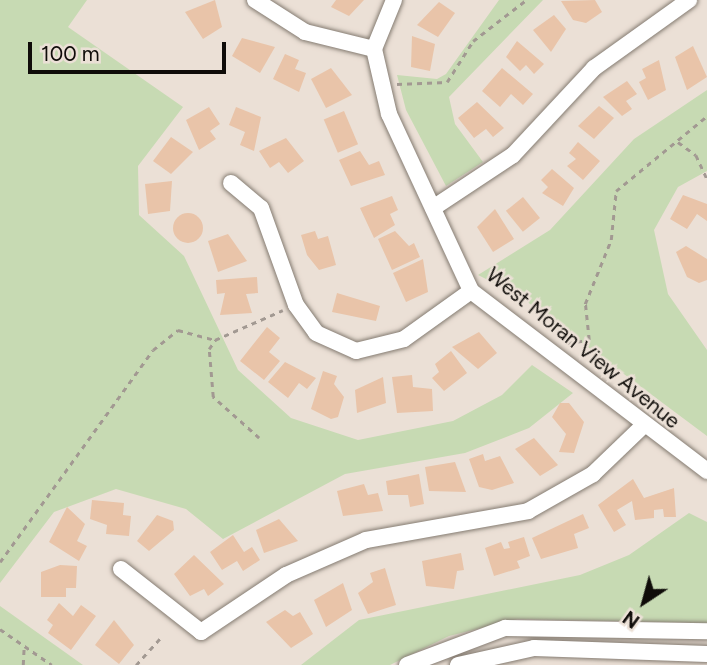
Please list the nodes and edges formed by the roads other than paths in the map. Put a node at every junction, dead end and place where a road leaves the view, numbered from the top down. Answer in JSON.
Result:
{"nodes":[{"id":1,"x":255,"y":0,"type":"edge"},
{"id":2,"x":394,"y":0,"type":"edge"},
{"id":3,"x":689,"y":0,"type":"edge"},
{"id":4,"x":374,"y":49,"type":"junction"},
{"id":5,"x":231,"y":183,"type":"dead end"},
{"id":6,"x":433,"y":208,"type":"junction"},
{"id":7,"x":471,"y":291,"type":"junction"},
{"id":8,"x":644,"y":425,"type":"junction"},
{"id":9,"x":707,"y":471,"type":"edge"},
{"id":10,"x":121,"y":569,"type":"dead end"},
{"id":11,"x":707,"y":631,"type":"edge"},
{"id":12,"x":707,"y":654,"type":"edge"},
{"id":13,"x":407,"y":665,"type":"edge"},
{"id":14,"x":458,"y":665,"type":"edge"}],
"edges":[{"from":1,"to":4,"type":"street"},
{"from":2,"to":4,"type":"street"},
{"from":3,"to":6,"type":"street"},
{"from":4,"to":6,"type":"street","name":"West Moran View Avenue"},
{"from":5,"to":7,"type":"street"},
{"from":6,"to":7,"type":"street","name":"West Moran View Avenue"},
{"from":7,"to":8,"type":"street","name":"West Moran View Avenue"},
{"from":8,"to":9,"type":"street","name":"West Moran View Avenue"},
{"from":8,"to":10,"type":"street"},
{"from":11,"to":13,"type":"street"},
{"from":12,"to":14,"type":"street"}]}
